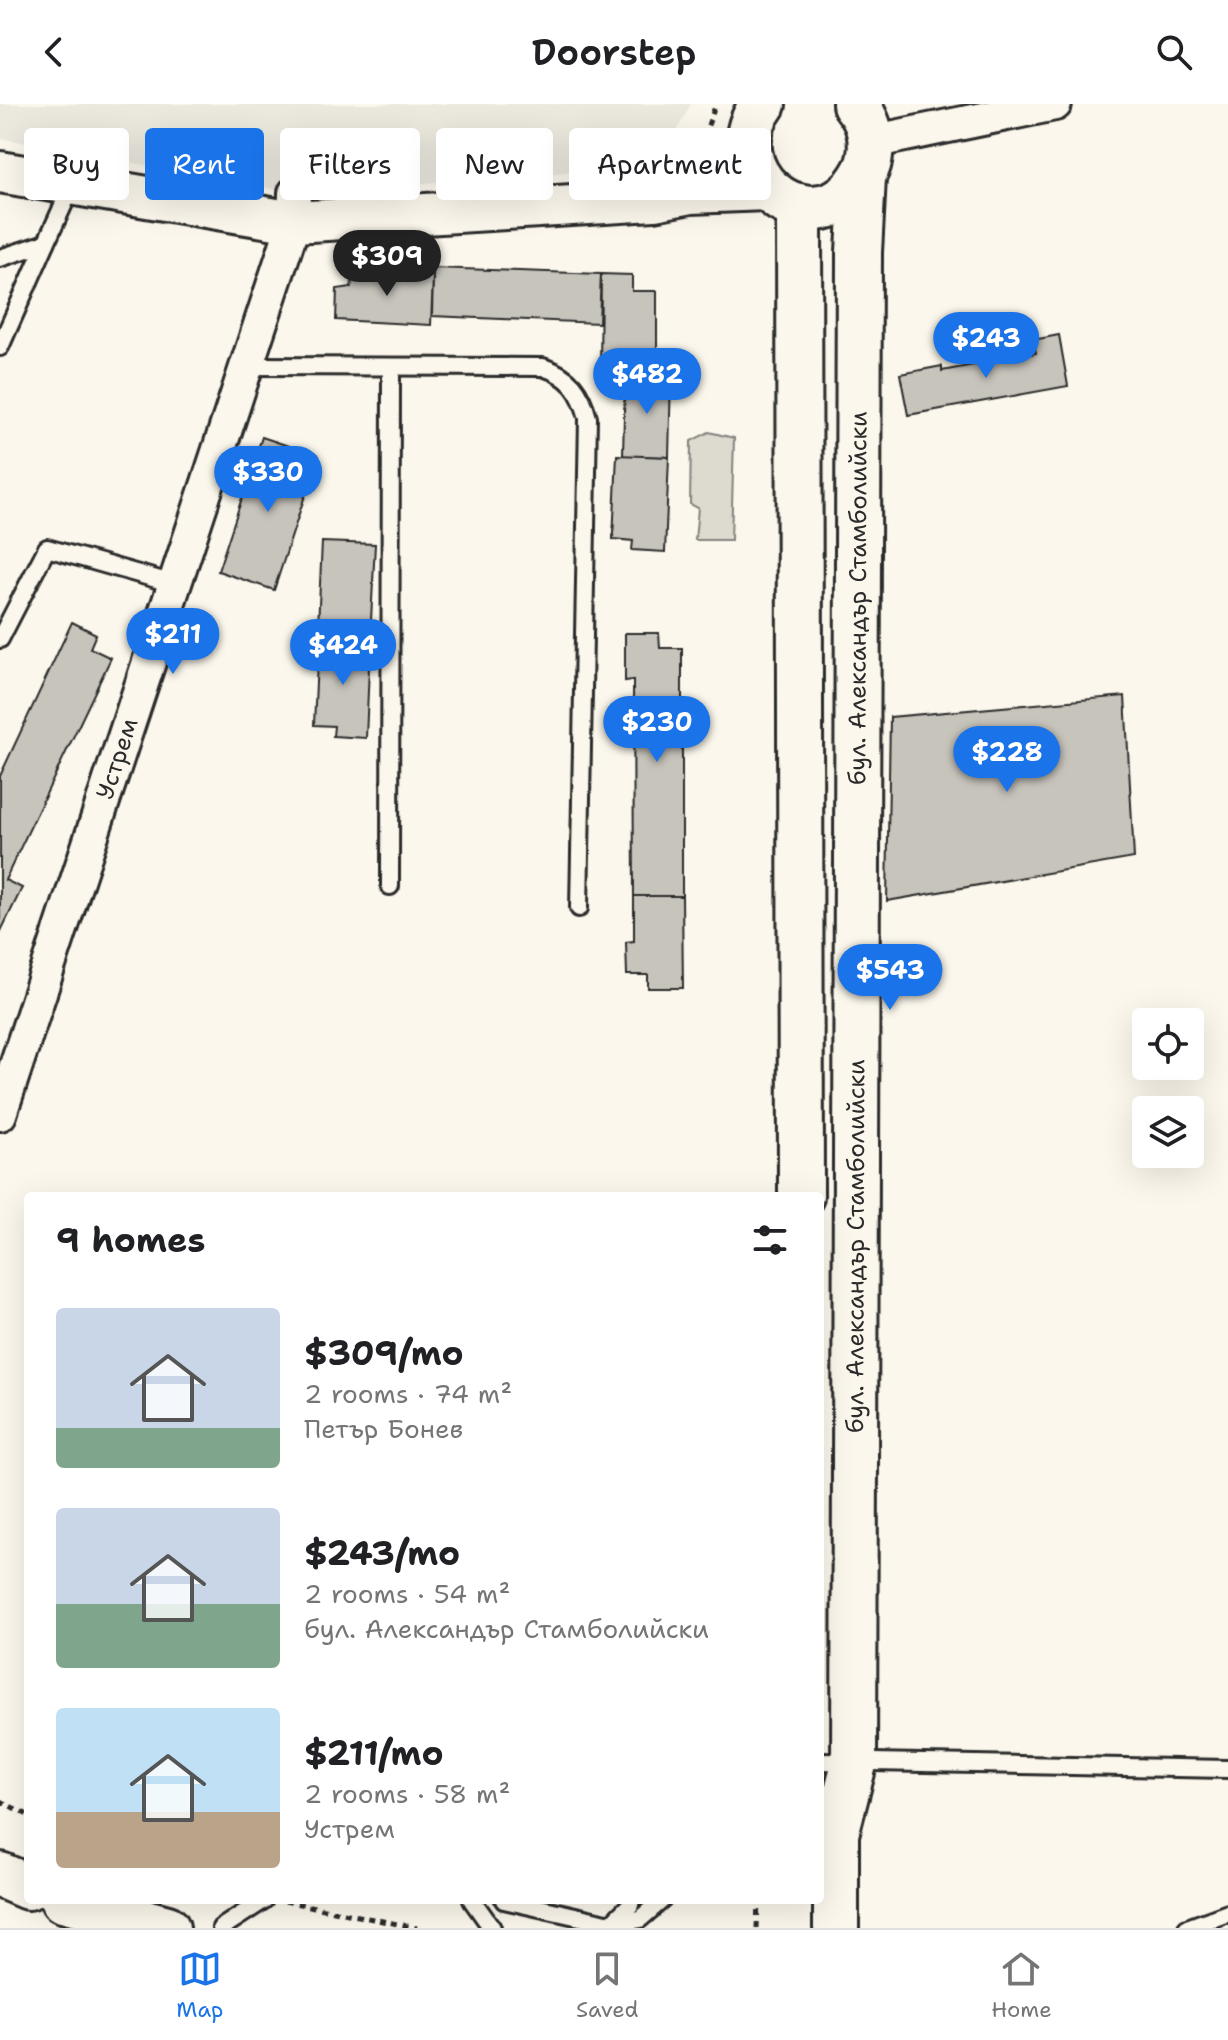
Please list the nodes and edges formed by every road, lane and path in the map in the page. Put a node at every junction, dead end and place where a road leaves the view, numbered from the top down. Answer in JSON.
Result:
{"nodes":[{"id":1,"x":716,"y":104,"type":"edge"},
{"id":2,"x":1055,"y":104,"type":"edge"},
{"id":3,"x":756,"y":122,"type":"edge"},
{"id":4,"x":707,"y":128,"type":"edge"},
{"id":5,"x":863,"y":141,"type":"edge"},
{"id":6,"x":0,"y":172,"type":"edge"},
{"id":7,"x":24,"y":176,"type":"edge"},
{"id":8,"x":129,"y":191,"type":"edge"},
{"id":9,"x":771,"y":197,"type":"edge"},
{"id":10,"x":783,"y":198,"type":"junction"},
{"id":11,"x":66,"y":200,"type":"edge"},
{"id":12,"x":654,"y":200,"type":"edge"},
{"id":13,"x":294,"y":207,"type":"junction"},
{"id":14,"x":46,"y":243,"type":"junction"},
{"id":15,"x":0,"y":258,"type":"edge"},
{"id":16,"x":0,"y":347,"type":"edge"},
{"id":17,"x":246,"y":366,"type":"junction"},
{"id":18,"x":391,"y":367,"type":"junction"},
{"id":19,"x":174,"y":584,"type":"junction"},
{"id":20,"x":0,"y":639,"type":"edge"},
{"id":21,"x":390,"y":886,"type":"dead end"},
{"id":22,"x":579,"y":908,"type":"dead end"},
{"id":23,"x":0,"y":1114,"type":"edge"},
{"id":24,"x":801,"y":1192,"type":"edge"},
{"id":25,"x":837,"y":1763,"type":"edge"},
{"id":26,"x":1228,"y":1769,"type":"edge"},
{"id":27,"x":0,"y":1801,"type":"edge"},
{"id":28,"x":24,"y":1813,"type":"edge"},
{"id":29,"x":825,"y":1821,"type":"edge"},
{"id":30,"x":0,"y":1875,"type":"edge"},
{"id":31,"x":24,"y":1885,"type":"edge"},
{"id":32,"x":78,"y":1904,"type":"edge"},
{"id":33,"x":258,"y":1904,"type":"edge"},
{"id":34,"x":300,"y":1904,"type":"edge"},
{"id":35,"x":475,"y":1904,"type":"edge"},
{"id":36,"x":522,"y":1904,"type":"edge"},
{"id":37,"x":630,"y":1904,"type":"edge"},
{"id":38,"x":657,"y":1904,"type":"edge"},
{"id":39,"x":758,"y":1904,"type":"edge"},
{"id":40,"x":1228,"y":1913,"type":"edge"},
{"id":41,"x":611,"y":1924,"type":"junction"},
{"id":42,"x":167,"y":1928,"type":"edge"},
{"id":43,"x":221,"y":1928,"type":"edge"},
{"id":44,"x":417,"y":1928,"type":"edge"},
{"id":45,"x":492,"y":1928,"type":"edge"},
{"id":46,"x":757,"y":1928,"type":"edge"},
{"id":47,"x":836,"y":1928,"type":"edge"},
{"id":48,"x":1187,"y":1928,"type":"edge"}],
"edges":[{"from":1,"to":4,"type":"path"},
{"from":2,"to":5,"type":"street"},
{"from":3,"to":10,"type":"main road"},
{"from":5,"to":10,"type":"main road"},
{"from":5,"to":25,"type":"main road","name":"бул. Александър Стамболийски"},
{"from":6,"to":7,"type":"street"},
{"from":8,"to":13,"type":"street"},
{"from":9,"to":10,"type":"street"},
{"from":10,"to":24,"type":"main road"},
{"from":11,"to":14,"type":"lane"},
{"from":12,"to":13,"type":"street"},
{"from":13,"to":17,"type":"street","name":"Устрем"},
{"from":14,"to":15,"type":"lane"},
{"from":14,"to":16,"type":"lane"},
{"from":17,"to":18,"type":"lane"},
{"from":17,"to":19,"type":"street","name":"Устрем"},
{"from":18,"to":21,"type":"lane"},
{"from":18,"to":22,"type":"lane"},
{"from":19,"to":20,"type":"lane"},
{"from":19,"to":23,"type":"street","name":"Устрем"},
{"from":25,"to":26,"type":"lane"},
{"from":25,"to":29,"type":"main road","name":"бул. Александър Стамболийски"},
{"from":27,"to":28,"type":"path"},
{"from":29,"to":47,"type":"main road","name":"бул. Александър Стамболийски"},
{"from":30,"to":31,"type":"main road"},
{"from":32,"to":42,"type":"main road"},
{"from":33,"to":43,"type":"lane"},
{"from":34,"to":44,"type":"path"},
{"from":35,"to":45,"type":"lane"},
{"from":36,"to":41,"type":"lane"},
{"from":37,"to":41,"type":"lane"},
{"from":38,"to":41,"type":"lane"},
{"from":39,"to":46,"type":"path"},
{"from":40,"to":48,"type":"lane"}]}
